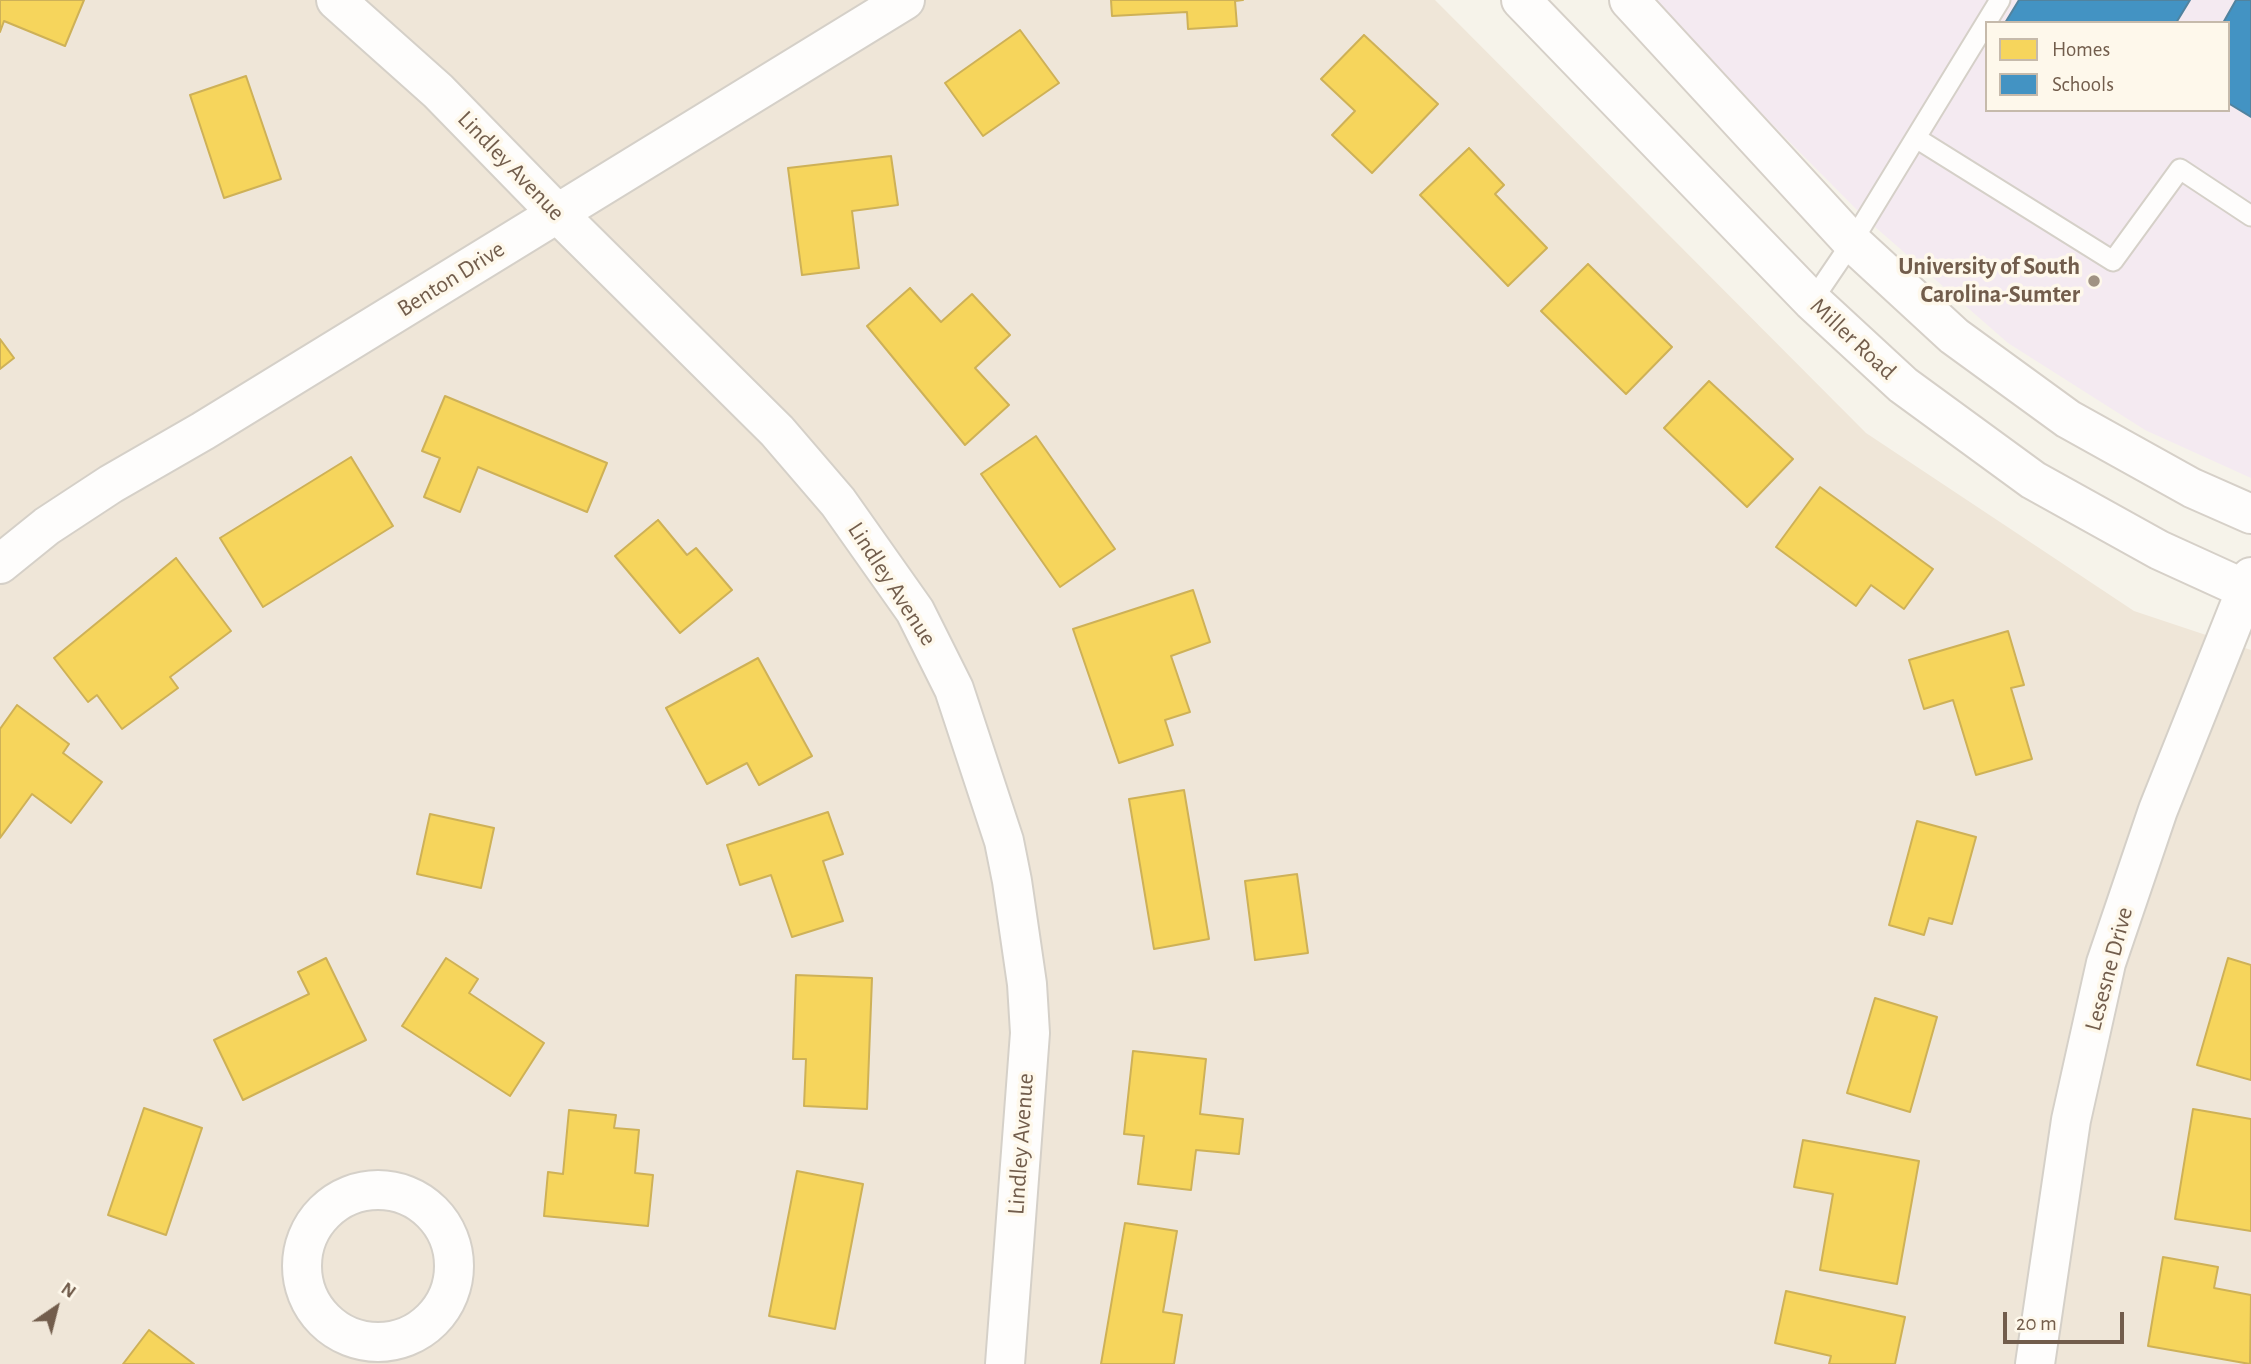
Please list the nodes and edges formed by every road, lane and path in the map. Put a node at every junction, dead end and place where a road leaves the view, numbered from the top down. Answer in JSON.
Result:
{"nodes":[{"id":1,"x":336,"y":0,"type":"edge"},
{"id":2,"x":905,"y":0,"type":"edge"},
{"id":3,"x":1521,"y":0,"type":"edge"},
{"id":4,"x":1629,"y":0,"type":"edge"},
{"id":5,"x":2000,"y":0,"type":"edge"},
{"id":6,"x":1987,"y":21,"type":"edge"},
{"id":7,"x":1985,"y":25,"type":"edge"},
{"id":8,"x":1916,"y":138,"type":"junction"},
{"id":9,"x":558,"y":214,"type":"junction"},
{"id":10,"x":2251,"y":216,"type":"edge"},
{"id":11,"x":1852,"y":242,"type":"junction"},
{"id":12,"x":1812,"y":301,"type":"junction"},
{"id":13,"x":2251,"y":514,"type":"edge"},
{"id":14,"x":0,"y":564,"type":"edge"},
{"id":15,"x":2249,"y":587,"type":"edge"},
{"id":16,"x":1005,"y":1364,"type":"edge"},
{"id":17,"x":2035,"y":1364,"type":"edge"}],
"edges":[{"from":1,"to":9,"type":"street","name":"Lindley Avenue"},
{"from":2,"to":9,"type":"street","name":"Benton Drive"},
{"from":3,"to":12,"type":"street","name":"Miller Road"},
{"from":4,"to":11,"type":"street"},
{"from":5,"to":6,"type":"lane"},
{"from":7,"to":8,"type":"lane"},
{"from":8,"to":10,"type":"lane"},
{"from":8,"to":11,"type":"lane"},
{"from":9,"to":14,"type":"street","name":"Benton Drive"},
{"from":9,"to":16,"type":"street","name":"Lindley Avenue"},
{"from":11,"to":12,"type":"lane"},
{"from":11,"to":13,"type":"street"},
{"from":12,"to":15,"type":"street","name":"Miller Road"},
{"from":15,"to":17,"type":"street","name":"Lesesne Drive"}]}
